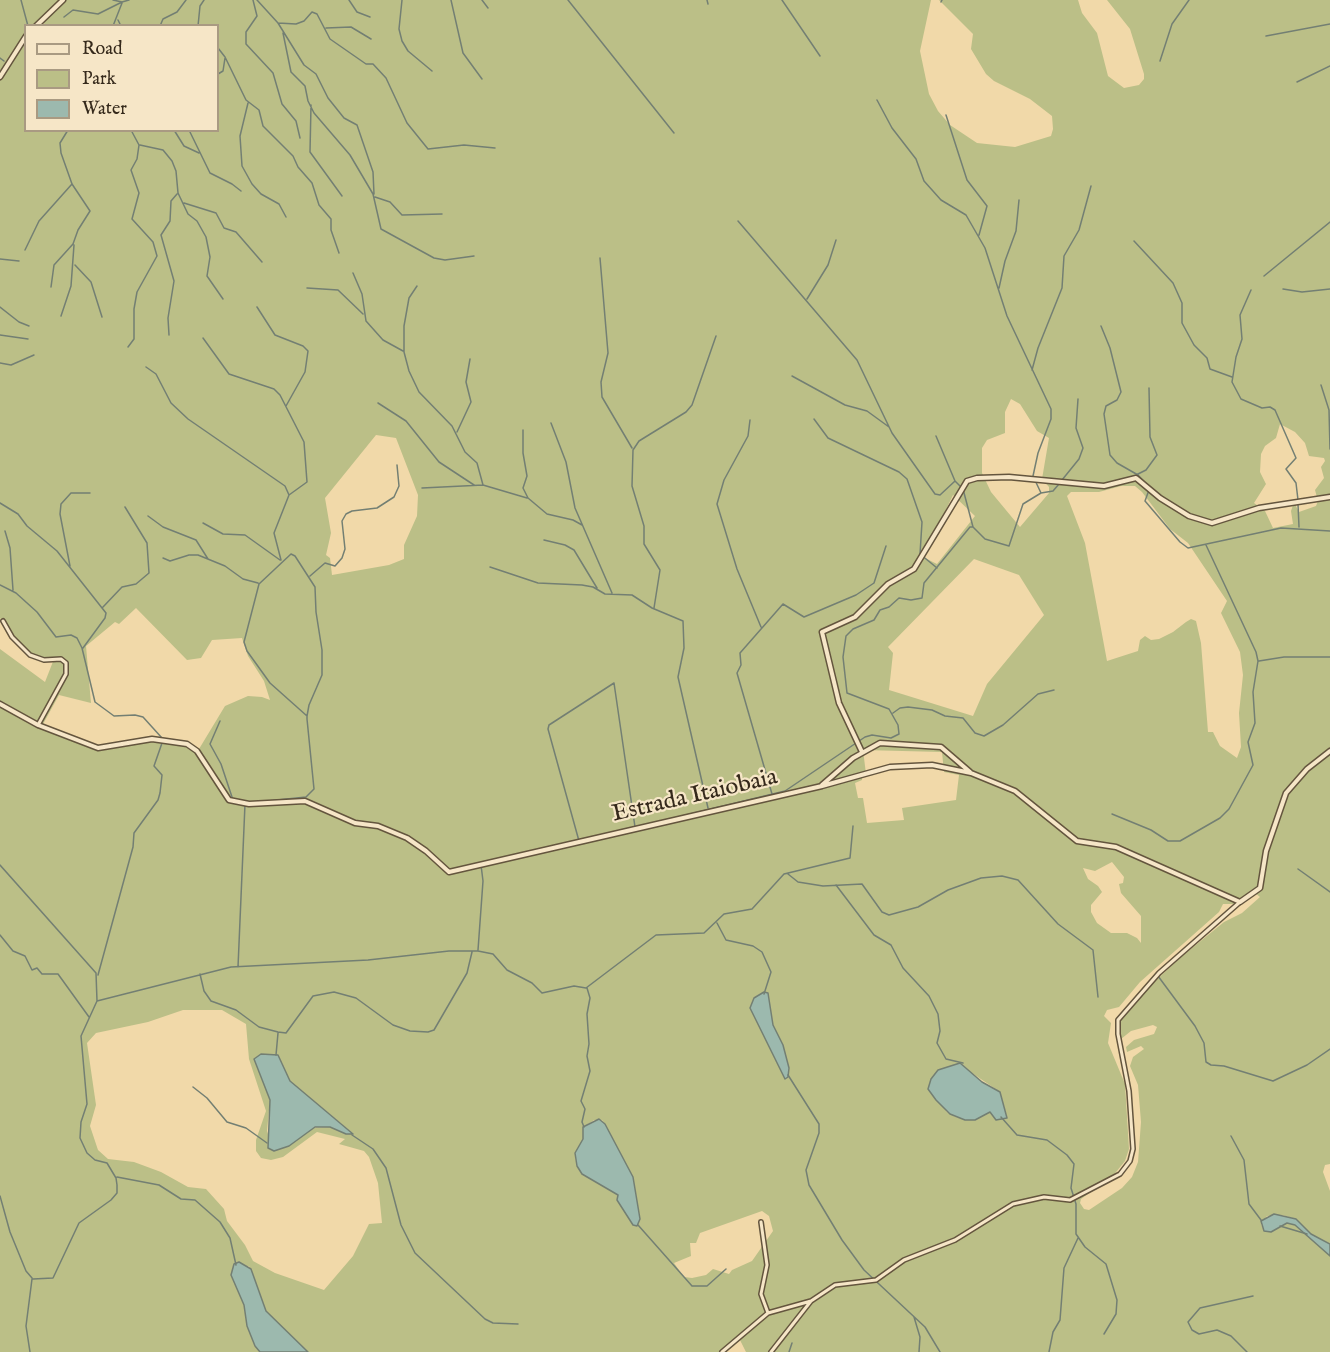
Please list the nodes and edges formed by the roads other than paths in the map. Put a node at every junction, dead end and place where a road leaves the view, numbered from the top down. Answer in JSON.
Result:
{"nodes":[{"id":1,"x":63,"y":0,"type":"edge"},
{"id":2,"x":38,"y":24,"type":"edge"},
{"id":3,"x":24,"y":39,"type":"edge"},
{"id":4,"x":0,"y":77,"type":"edge"},
{"id":5,"x":1330,"y":497,"type":"edge"},
{"id":6,"x":3,"y":621,"type":"dead end"},
{"id":7,"x":0,"y":705,"type":"edge"},
{"id":8,"x":38,"y":725,"type":"junction"},
{"id":9,"x":1330,"y":751,"type":"edge"},
{"id":10,"x":862,"y":752,"type":"junction"},
{"id":11,"x":971,"y":773,"type":"junction"},
{"id":12,"x":822,"y":786,"type":"junction"},
{"id":13,"x":1240,"y":902,"type":"junction"},
{"id":14,"x":761,"y":1222,"type":"dead end"},
{"id":15,"x":811,"y":1301,"type":"junction"},
{"id":16,"x":768,"y":1313,"type":"junction"},
{"id":17,"x":722,"y":1352,"type":"edge"},
{"id":18,"x":771,"y":1352,"type":"edge"}],
"edges":[{"from":1,"to":2,"type":"street"},
{"from":3,"to":4,"type":"street"},
{"from":5,"to":10,"type":"street"},
{"from":6,"to":8,"type":"street"},
{"from":7,"to":8,"type":"street","name":"Estrada Itaiobaia"},
{"from":8,"to":12,"type":"street","name":"Estrada Itaiobaia"},
{"from":9,"to":13,"type":"street"},
{"from":10,"to":11,"type":"street"},
{"from":10,"to":12,"type":"street"},
{"from":11,"to":12,"type":"street","name":"Estrada Itaiobaia"},
{"from":11,"to":13,"type":"street","name":"Estrada Itaiobaia"},
{"from":13,"to":15,"type":"street"},
{"from":14,"to":16,"type":"street"},
{"from":15,"to":16,"type":"street"},
{"from":15,"to":18,"type":"street"},
{"from":16,"to":17,"type":"street"}]}
